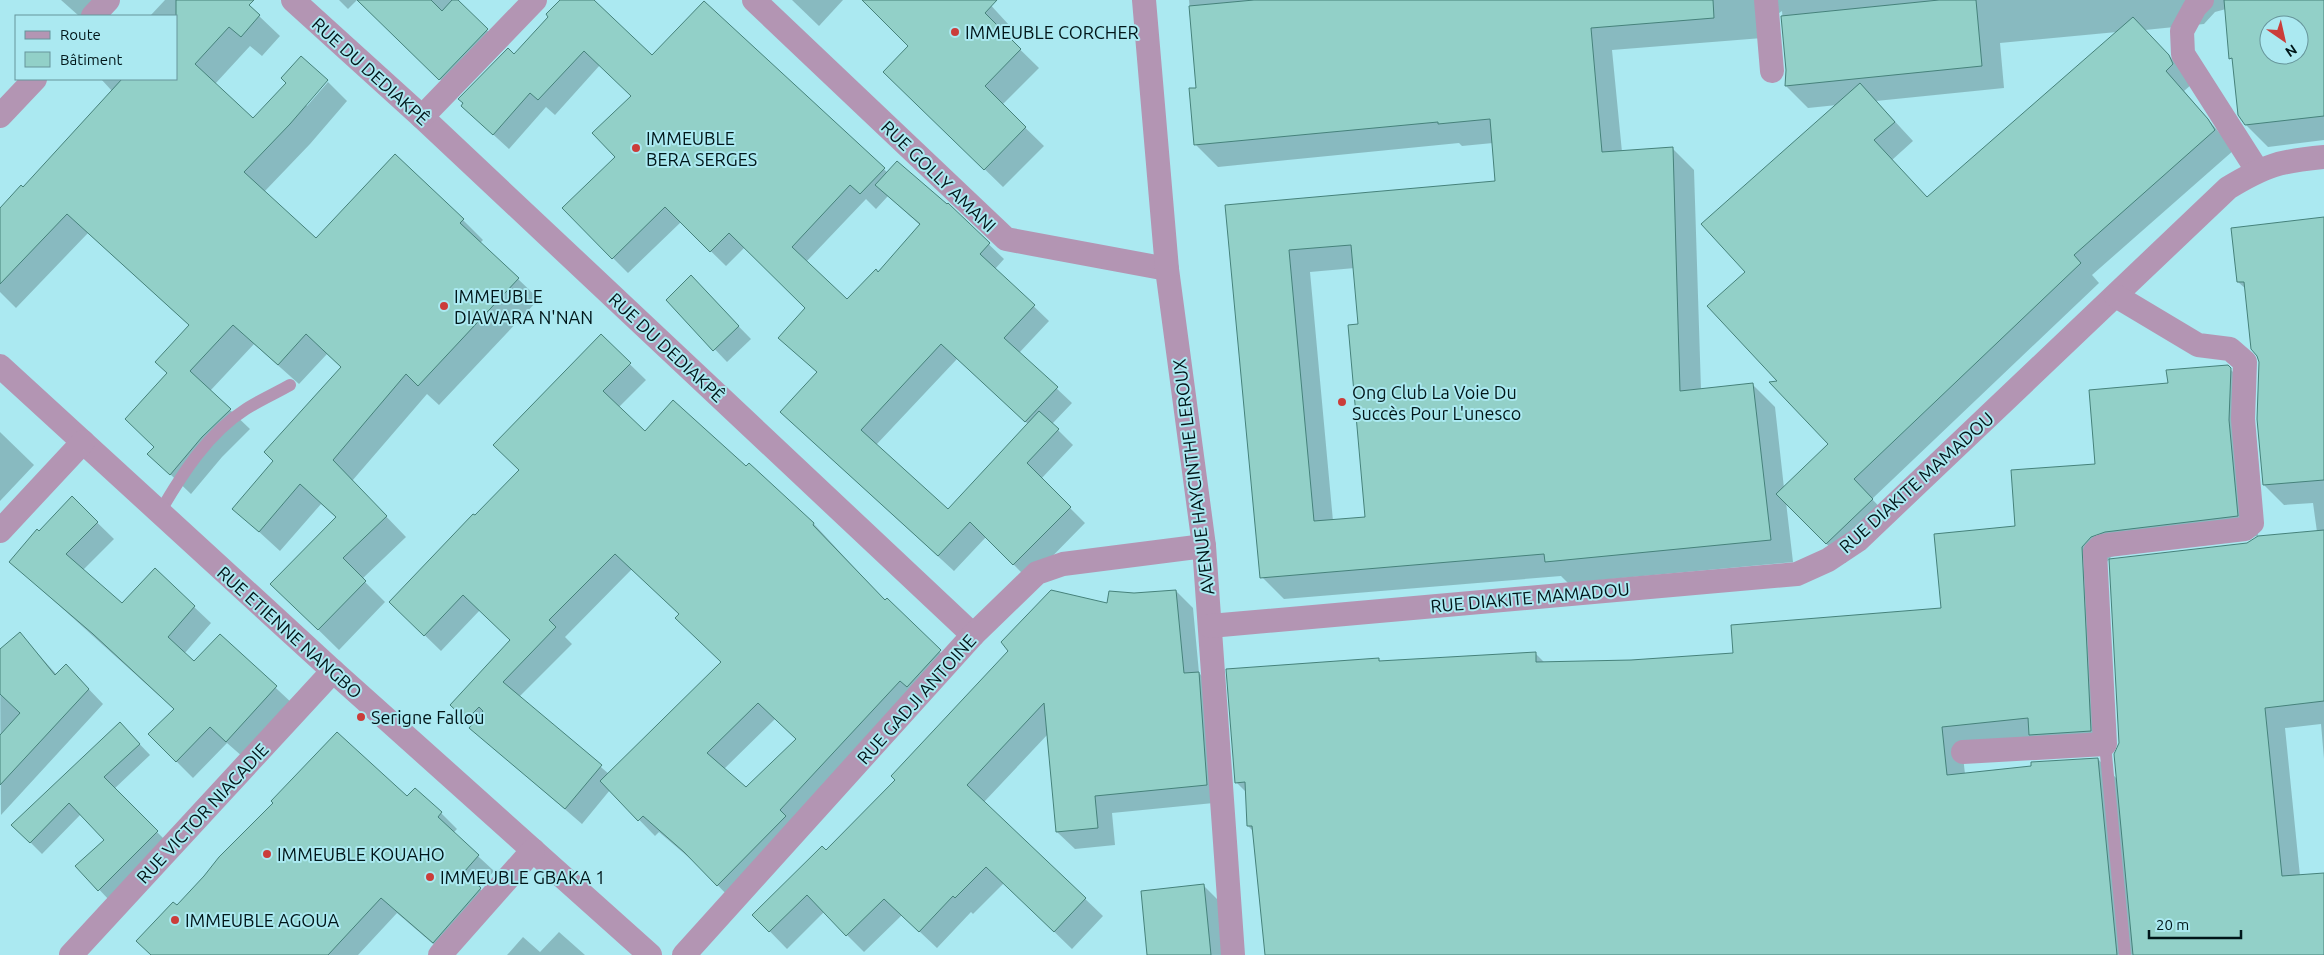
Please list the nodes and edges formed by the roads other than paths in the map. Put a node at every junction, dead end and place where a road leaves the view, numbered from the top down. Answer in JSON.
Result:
{"nodes":[{"id":1,"x":108,"y":0,"type":"edge"},
{"id":2,"x":292,"y":0,"type":"edge"},
{"id":3,"x":534,"y":0,"type":"edge"},
{"id":4,"x":754,"y":0,"type":"edge"},
{"id":5,"x":1144,"y":0,"type":"edge"},
{"id":6,"x":1766,"y":0,"type":"edge"},
{"id":7,"x":2202,"y":0,"type":"edge"},
{"id":8,"x":94,"y":15,"type":"edge"},
{"id":9,"x":1772,"y":71,"type":"dead end"},
{"id":10,"x":34,"y":80,"type":"edge"},
{"id":11,"x":0,"y":116,"type":"edge"},
{"id":12,"x":422,"y":118,"type":"junction"},
{"id":13,"x":2324,"y":157,"type":"edge"},
{"id":14,"x":2257,"y":170,"type":"junction"},
{"id":15,"x":1167,"y":269,"type":"junction"},
{"id":16,"x":2116,"y":296,"type":"junction"},
{"id":17,"x":0,"y":366,"type":"edge"},
{"id":18,"x":290,"y":385,"type":"dead end"},
{"id":19,"x":83,"y":442,"type":"junction"},
{"id":20,"x":160,"y":512,"type":"junction"},
{"id":21,"x":0,"y":531,"type":"edge"},
{"id":22,"x":1204,"y":546,"type":"junction"},
{"id":23,"x":1210,"y":626,"type":"junction"},
{"id":24,"x":973,"y":635,"type":"junction"},
{"id":25,"x":333,"y":671,"type":"junction"},
{"id":26,"x":2105,"y":744,"type":"junction"},
{"id":27,"x":1963,"y":752,"type":"dead end"},
{"id":28,"x":532,"y":850,"type":"junction"},
{"id":29,"x":71,"y":955,"type":"edge"},
{"id":30,"x":440,"y":955,"type":"edge"},
{"id":31,"x":650,"y":955,"type":"edge"},
{"id":32,"x":684,"y":955,"type":"edge"},
{"id":33,"x":1233,"y":955,"type":"edge"},
{"id":34,"x":2125,"y":955,"type":"edge"}],
"edges":[{"from":1,"to":8,"type":"street"},
{"from":2,"to":12,"type":"street","name":"RUE DU DEDIAKPÊ"},
{"from":3,"to":12,"type":"street"},
{"from":4,"to":15,"type":"street","name":"RUE GOLLY AMANI"},
{"from":5,"to":15,"type":"street","name":"AVENUE HAYCINTHE LEROUX"},
{"from":6,"to":9,"type":"street"},
{"from":7,"to":14,"type":"street"},
{"from":10,"to":11,"type":"street"},
{"from":12,"to":24,"type":"street","name":"RUE DU DEDIAKPÊ"},
{"from":13,"to":14,"type":"street","name":"RUE DIAKITE MAMADOU"},
{"from":14,"to":16,"type":"street","name":"RUE DIAKITE MAMADOU"},
{"from":15,"to":22,"type":"street","name":"AVENUE HAYCINTHE LEROUX"},
{"from":16,"to":23,"type":"street","name":"RUE DIAKITE MAMADOU"},
{"from":16,"to":26,"type":"street"},
{"from":17,"to":19,"type":"street","name":"RUE ETIENNE NANGBO"},
{"from":18,"to":20,"type":"lane"},
{"from":19,"to":20,"type":"street","name":"RUE ETIENNE NANGBO"},
{"from":19,"to":21,"type":"street"},
{"from":20,"to":25,"type":"street","name":"RUE ETIENNE NANGBO"},
{"from":22,"to":23,"type":"street","name":"AVENUE HAYCINTHE LEROUX"},
{"from":22,"to":24,"type":"street","name":"RUE GADJI ANTOINE"},
{"from":23,"to":33,"type":"street","name":"AVENUE HAYCINTHE LEROUX"},
{"from":24,"to":32,"type":"street","name":"RUE GADJI ANTOINE"},
{"from":25,"to":28,"type":"street","name":"RUE ETIENNE NANGBO"},
{"from":25,"to":29,"type":"street","name":"RUE VICTOR NIACADIE"},
{"from":26,"to":27,"type":"street"},
{"from":26,"to":34,"type":"lane"},
{"from":28,"to":30,"type":"street"},
{"from":28,"to":31,"type":"street","name":"RUE ETIENNE NANGBO"}]}
